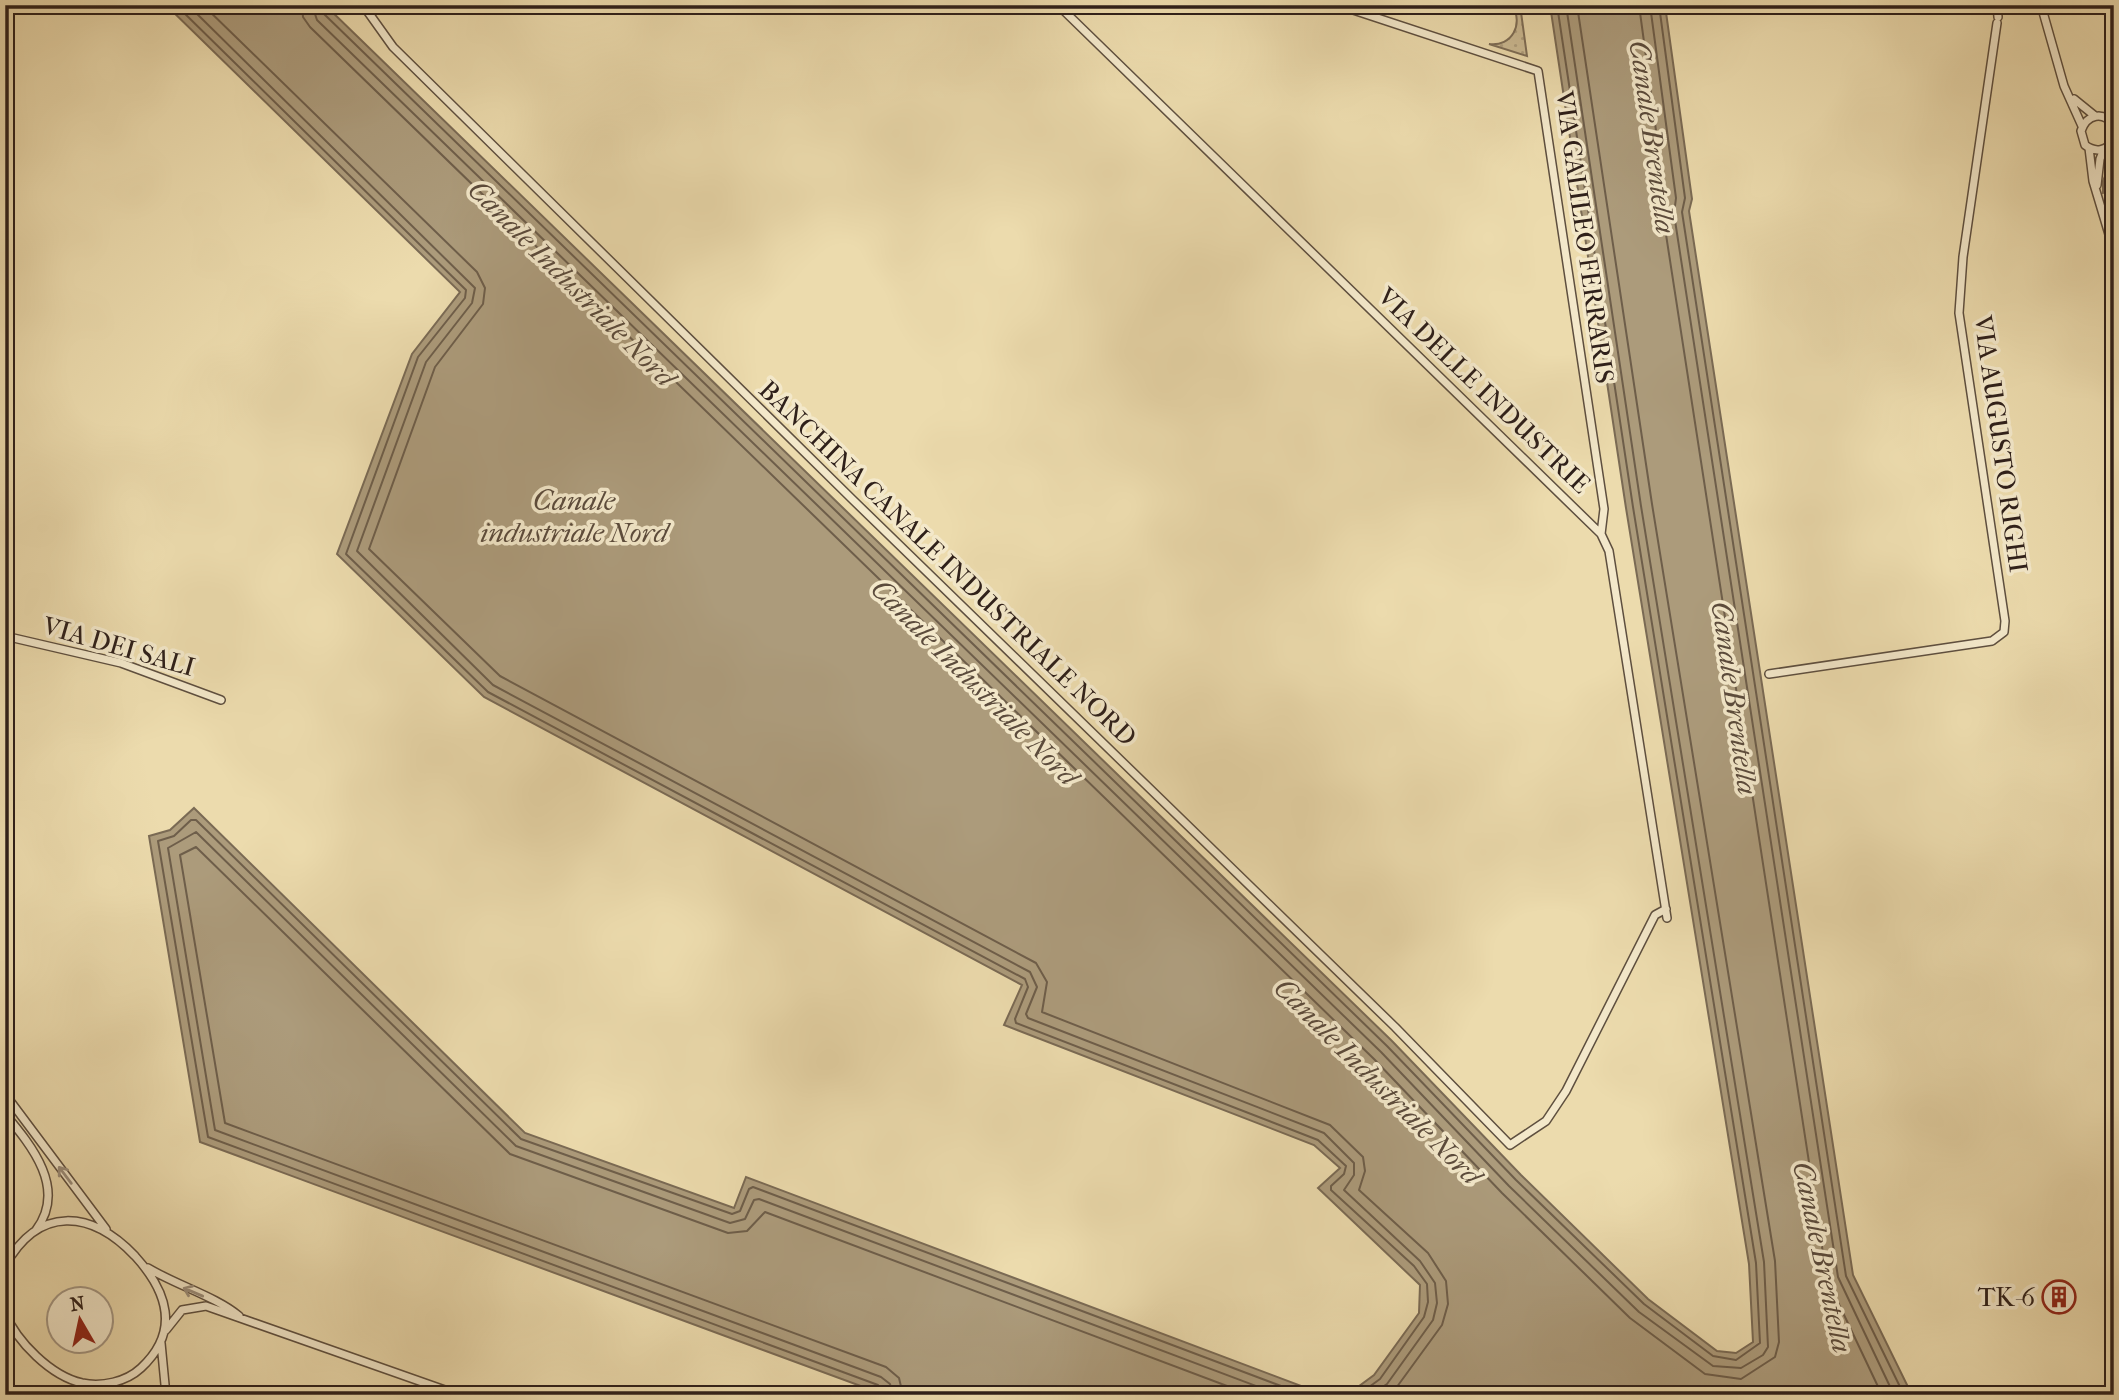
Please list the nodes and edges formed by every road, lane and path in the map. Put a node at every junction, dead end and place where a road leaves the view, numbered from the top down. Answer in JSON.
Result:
{"nodes":[{"id":1,"x":363,"y":5,"type":"edge"},
{"id":2,"x":1058,"y":5,"type":"edge"},
{"id":3,"x":1338,"y":5,"type":"edge"},
{"id":4,"x":1997,"y":5,"type":"edge"},
{"id":5,"x":2041,"y":5,"type":"edge"},
{"id":6,"x":2064,"y":86,"type":"junction"},
{"id":7,"x":2095,"y":116,"type":"junction"},
{"id":8,"x":2113,"y":123,"type":"edge"},
{"id":9,"x":2082,"y":126,"type":"junction"},
{"id":10,"x":2114,"y":140,"type":"edge"},
{"id":11,"x":2089,"y":148,"type":"junction"},
{"id":12,"x":2104,"y":149,"type":"junction"},
{"id":13,"x":2100,"y":207,"type":"junction"},
{"id":14,"x":2114,"y":251,"type":"edge"},
{"id":15,"x":1601,"y":534,"type":"junction"},
{"id":16,"x":5,"y":636,"type":"edge"},
{"id":17,"x":1769,"y":674,"type":"dead end"},
{"id":18,"x":221,"y":700,"type":"dead end"},
{"id":19,"x":1666,"y":914,"type":"joint"},
{"id":20,"x":5,"y":1094,"type":"edge"},
{"id":21,"x":5,"y":1114,"type":"edge"},
{"id":22,"x":106,"y":1229,"type":"junction"},
{"id":23,"x":33,"y":1234,"type":"junction"},
{"id":24,"x":143,"y":1265,"type":"junction"},
{"id":25,"x":5,"y":1266,"type":"edge"},
{"id":26,"x":5,"y":1313,"type":"edge"},
{"id":27,"x":242,"y":1319,"type":"junction"},
{"id":28,"x":5,"y":1326,"type":"edge"},
{"id":29,"x":17,"y":1334,"type":"junction"},
{"id":30,"x":162,"y":1339,"type":"junction"},
{"id":31,"x":92,"y":1384,"type":"junction"},
{"id":32,"x":115,"y":1395,"type":"edge"},
{"id":33,"x":166,"y":1395,"type":"edge"},
{"id":34,"x":458,"y":1395,"type":"edge"}],
"edges":[{"from":1,"to":19,"type":"street","name":"BANCHINA CANALE INDUSTRIALE NORD"},
{"from":2,"to":15,"type":"street","name":"VIA DELLE INDUSTRIE"},
{"from":3,"to":15,"type":"street","name":"VIA GALILEO FERRARIS"},
{"from":4,"to":17,"type":"street","name":"VIA AUGUSTO RIGHI"},
{"from":5,"to":6,"type":"street"},
{"from":6,"to":7,"type":"street"},
{"from":6,"to":9,"type":"street"},
{"from":7,"to":8,"type":"street"},
{"from":7,"to":9,"type":"street"},
{"from":9,"to":11,"type":"street"},
{"from":10,"to":12,"type":"street"},
{"from":11,"to":12,"type":"street"},
{"from":11,"to":13,"type":"street"},
{"from":12,"to":13,"type":"street"},
{"from":13,"to":14,"type":"street"},
{"from":15,"to":19,"type":"street","name":"VIA DELLE INDUSTRIE"},
{"from":16,"to":18,"type":"street","name":"VIA DEI SALI"},
{"from":22,"to":20,"type":"street","one_way":true},
{"from":21,"to":23,"type":"street"},
{"from":22,"to":23,"type":"street"},
{"from":22,"to":24,"type":"street"},
{"from":23,"to":25,"type":"street"},
{"from":27,"to":24,"type":"street","one_way":true},
{"from":24,"to":30,"type":"street"},
{"from":26,"to":29,"type":"street"},
{"from":27,"to":30,"type":"street"},
{"from":27,"to":34,"type":"street"},
{"from":28,"to":29,"type":"street"},
{"from":29,"to":31,"type":"street"},
{"from":30,"to":31,"type":"street"},
{"from":30,"to":33,"type":"street"},
{"from":31,"to":32,"type":"street"}]}
